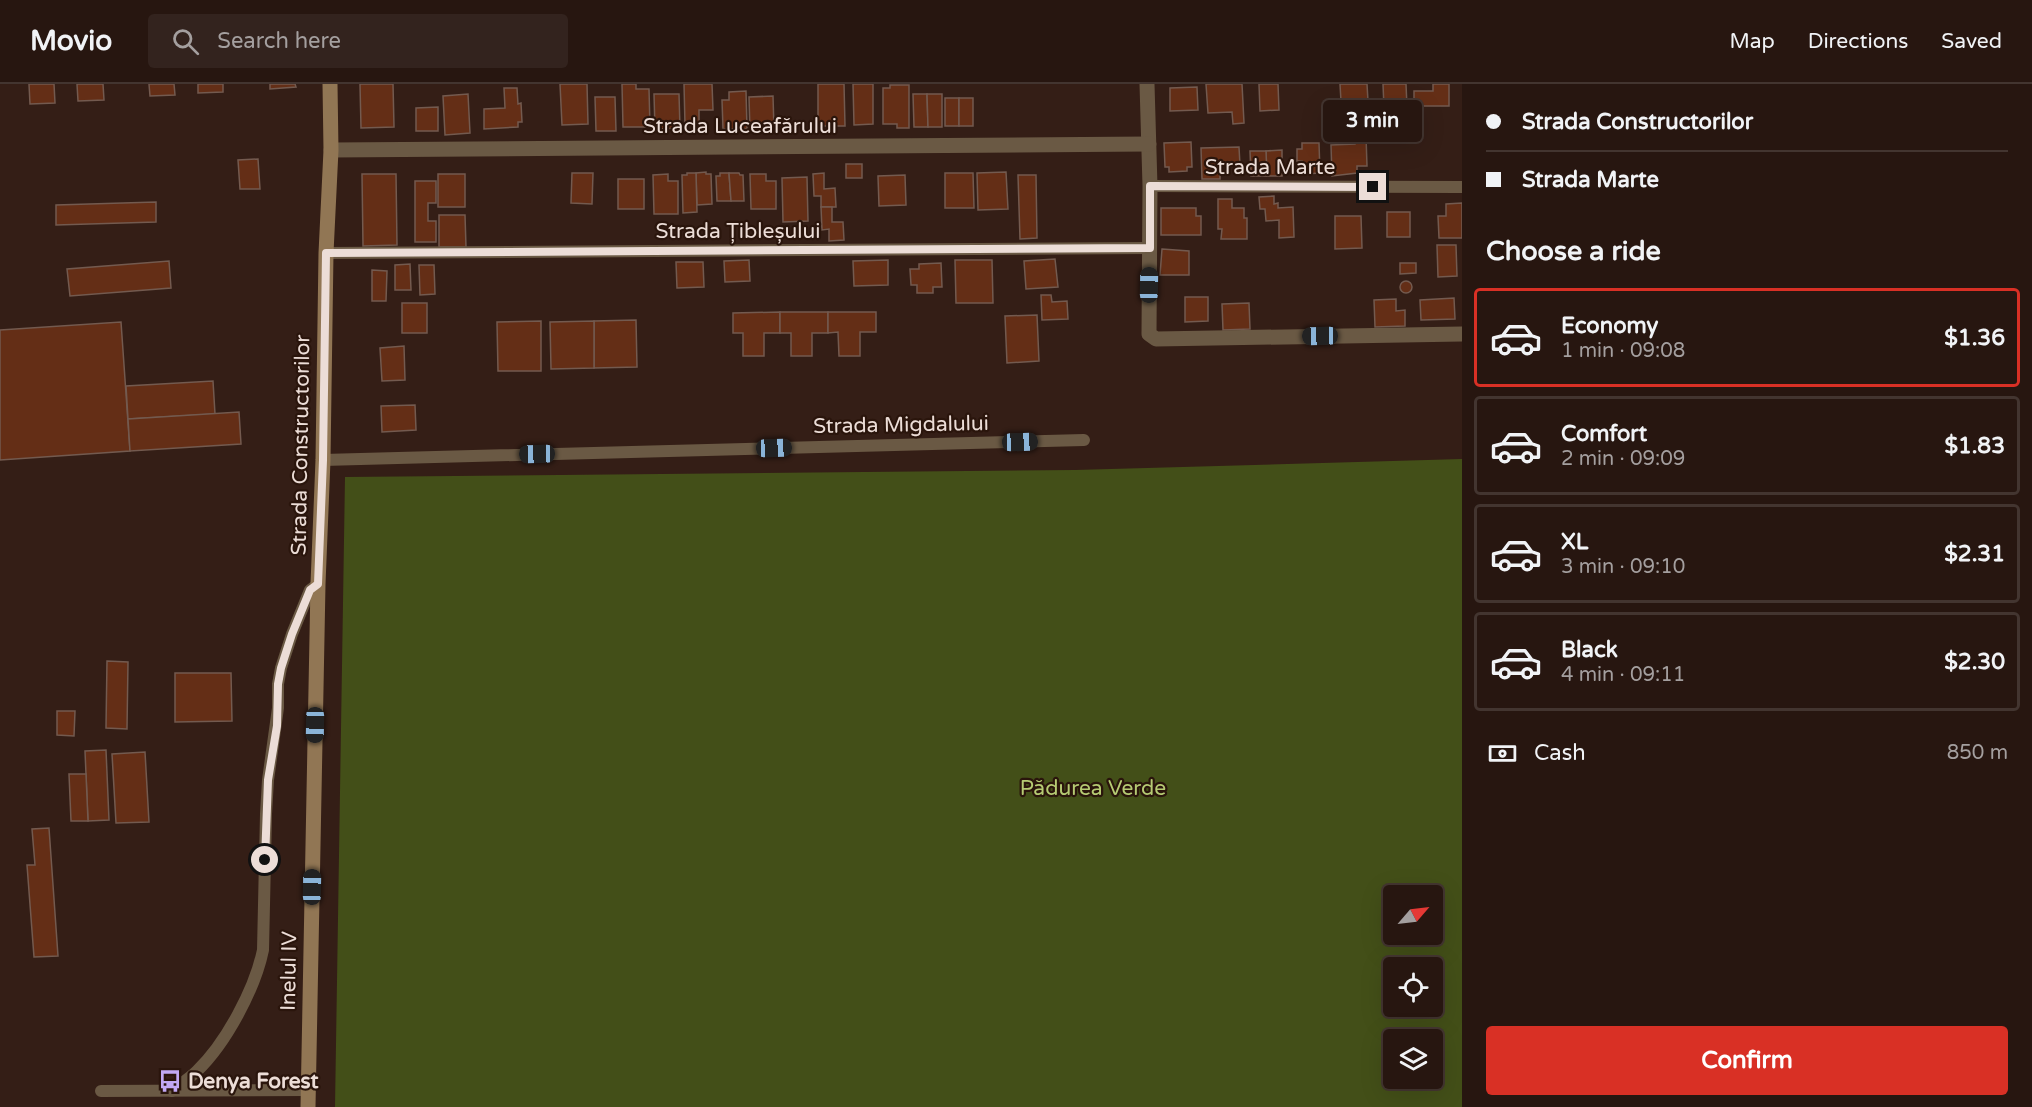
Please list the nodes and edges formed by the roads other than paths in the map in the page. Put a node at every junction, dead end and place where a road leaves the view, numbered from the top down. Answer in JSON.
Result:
{"nodes":[{"id":1,"x":330,"y":84,"type":"edge"},
{"id":2,"x":1147,"y":84,"type":"edge"},
{"id":3,"x":1149,"y":144,"type":"junction"},
{"id":4,"x":331,"y":150,"type":"junction"},
{"id":5,"x":1150,"y":186,"type":"junction"},
{"id":6,"x":1462,"y":187,"type":"edge"},
{"id":7,"x":1150,"y":248,"type":"junction"},
{"id":8,"x":326,"y":253,"type":"junction"},
{"id":9,"x":1462,"y":334,"type":"edge"},
{"id":10,"x":1084,"y":440,"type":"dead end"},
{"id":11,"x":323,"y":460,"type":"junction"},
{"id":12,"x":318,"y":584,"type":"junction"},
{"id":13,"x":308,"y":1090,"type":"junction"},
{"id":14,"x":101,"y":1091,"type":"dead end"},
{"id":15,"x":172,"y":1091,"type":"junction"},
{"id":16,"x":308,"y":1107,"type":"edge"}],
"edges":[{"from":1,"to":4,"type":"main road","name":"Strada Constructorilor"},
{"from":2,"to":3,"type":"street"},
{"from":3,"to":4,"type":"street","name":"Strada Luceafărului"},
{"from":3,"to":5,"type":"street"},
{"from":4,"to":8,"type":"main road","name":"Strada Constructorilor"},
{"from":5,"to":6,"type":"street","name":"Strada Marte"},
{"from":5,"to":7,"type":"street"},
{"from":7,"to":8,"type":"street","name":"Strada Țibleșului"},
{"from":7,"to":9,"type":"street"},
{"from":8,"to":11,"type":"main road","name":"Strada Constructorilor"},
{"from":10,"to":11,"type":"street","name":"Strada Migdalului"},
{"from":11,"to":12,"type":"main road","name":"Strada Constructorilor"},
{"from":12,"to":13,"type":"main road","name":"Inelul IV"},
{"from":12,"to":15,"type":"street","name":"Strada Constructorilor"},
{"from":13,"to":15,"type":"street"},
{"from":13,"to":16,"type":"main road","name":"Inelul IV"},
{"from":14,"to":15,"type":"street"}]}
